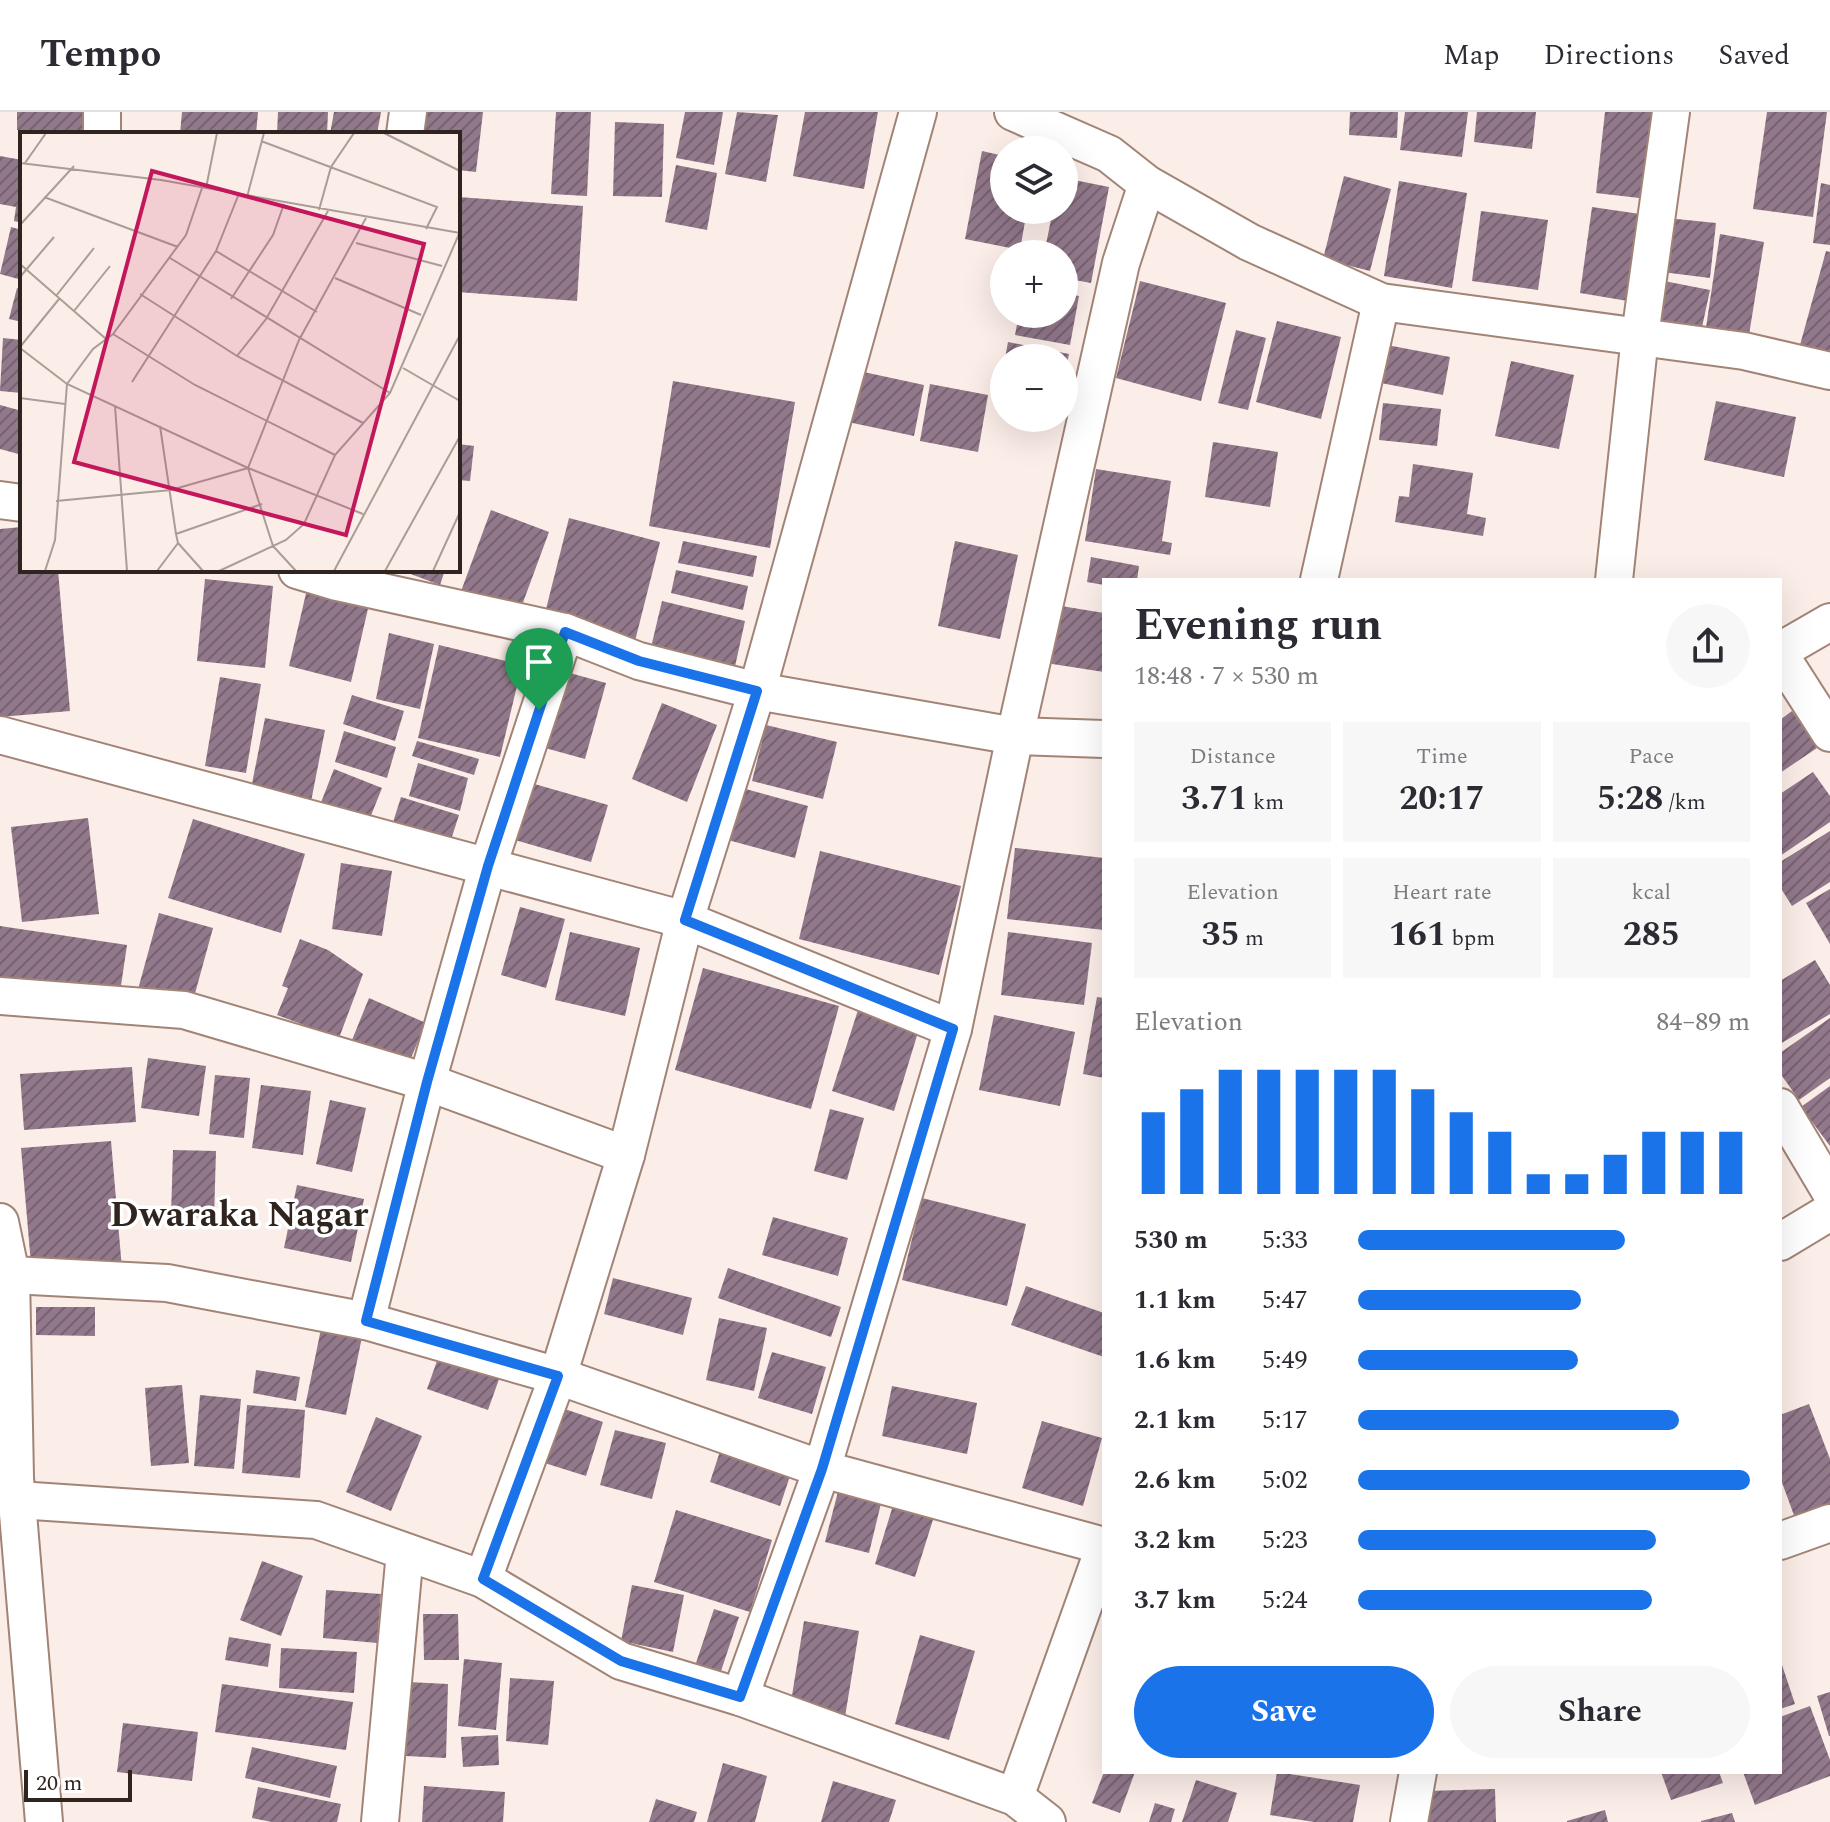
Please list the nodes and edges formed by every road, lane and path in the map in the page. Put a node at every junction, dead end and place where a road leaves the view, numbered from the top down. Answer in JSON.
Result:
{"nodes":[{"id":1,"x":408,"y":112,"type":"edge"},
{"id":2,"x":918,"y":112,"type":"edge"},
{"id":3,"x":1013,"y":112,"type":"edge"},
{"id":4,"x":1671,"y":112,"type":"edge"},
{"id":5,"x":405,"y":132,"type":"edge"},
{"id":6,"x":1147,"y":184,"type":"junction"},
{"id":7,"x":1381,"y":302,"type":"junction"},
{"id":8,"x":1640,"y":336,"type":"junction"},
{"id":9,"x":1830,"y":371,"type":"edge"},
{"id":10,"x":0,"y":500,"type":"edge"},
{"id":11,"x":20,"y":503,"type":"edge"},
{"id":12,"x":311,"y":572,"type":"edge"},
{"id":13,"x":338,"y":576,"type":"edge"},
{"id":14,"x":1319,"y":578,"type":"edge"},
{"id":15,"x":1614,"y":578,"type":"edge"},
{"id":16,"x":1830,"y":622,"type":"edge"},
{"id":17,"x":565,"y":632,"type":"junction"},
{"id":18,"x":1782,"y":652,"type":"edge"},
{"id":19,"x":1782,"y":656,"type":"edge"},
{"id":20,"x":757,"y":691,"type":"junction"},
{"id":21,"x":1830,"y":733,"type":"edge"},
{"id":22,"x":0,"y":735,"type":"edge"},
{"id":23,"x":1015,"y":736,"type":"junction"},
{"id":24,"x":1102,"y":739,"type":"edge"},
{"id":25,"x":488,"y":866,"type":"junction"},
{"id":26,"x":685,"y":920,"type":"junction"},
{"id":27,"x":0,"y":996,"type":"edge"},
{"id":28,"x":953,"y":1029,"type":"junction"},
{"id":29,"x":427,"y":1082,"type":"junction"},
{"id":30,"x":1782,"y":1110,"type":"edge"},
{"id":31,"x":626,"y":1155,"type":"junction"},
{"id":32,"x":1830,"y":1191,"type":"edge"},
{"id":33,"x":1830,"y":1212,"type":"edge"},
{"id":34,"x":0,"y":1222,"type":"edge"},
{"id":35,"x":1782,"y":1241,"type":"edge"},
{"id":36,"x":11,"y":1275,"type":"junction"},
{"id":37,"x":366,"y":1321,"type":"junction"},
{"id":38,"x":558,"y":1376,"type":"junction"},
{"id":39,"x":822,"y":1469,"type":"junction"},
{"id":40,"x":11,"y":1486,"type":"edge"},
{"id":41,"x":1830,"y":1523,"type":"edge"},
{"id":42,"x":1782,"y":1540,"type":"edge"},
{"id":43,"x":1102,"y":1546,"type":"edge"},
{"id":44,"x":405,"y":1552,"type":"junction"},
{"id":45,"x":1102,"y":1553,"type":"edge"},
{"id":46,"x":483,"y":1579,"type":"junction"},
{"id":47,"x":740,"y":1697,"type":"junction"},
{"id":48,"x":1418,"y":1774,"type":"edge"},
{"id":49,"x":1015,"y":1797,"type":"junction"},
{"id":50,"x":44,"y":1822,"type":"edge"},
{"id":51,"x":380,"y":1822,"type":"edge"},
{"id":52,"x":1047,"y":1822,"type":"edge"},
{"id":53,"x":1409,"y":1822,"type":"edge"}],
"edges":[{"from":1,"to":5,"type":"street"},
{"from":2,"to":20,"type":"street"},
{"from":3,"to":6,"type":"street"},
{"from":4,"to":8,"type":"street"},
{"from":6,"to":7,"type":"street"},
{"from":6,"to":23,"type":"street"},
{"from":7,"to":8,"type":"street"},
{"from":7,"to":14,"type":"street"},
{"from":8,"to":9,"type":"street"},
{"from":8,"to":15,"type":"street"},
{"from":10,"to":11,"type":"street"},
{"from":12,"to":13,"type":"street"},
{"from":13,"to":17,"type":"street"},
{"from":16,"to":18,"type":"street"},
{"from":17,"to":20,"type":"street"},
{"from":17,"to":25,"type":"street"},
{"from":19,"to":21,"type":"street"},
{"from":20,"to":23,"type":"street"},
{"from":20,"to":26,"type":"street"},
{"from":22,"to":25,"type":"street"},
{"from":23,"to":24,"type":"street"},
{"from":23,"to":28,"type":"street"},
{"from":25,"to":26,"type":"street"},
{"from":25,"to":29,"type":"street"},
{"from":26,"to":28,"type":"street"},
{"from":26,"to":31,"type":"street"},
{"from":27,"to":29,"type":"street"},
{"from":28,"to":39,"type":"street"},
{"from":29,"to":31,"type":"street"},
{"from":29,"to":37,"type":"street"},
{"from":30,"to":32,"type":"street"},
{"from":31,"to":38,"type":"street"},
{"from":33,"to":35,"type":"street"},
{"from":34,"to":36,"type":"street"},
{"from":36,"to":37,"type":"street"},
{"from":36,"to":40,"type":"street"},
{"from":37,"to":38,"type":"street"},
{"from":38,"to":39,"type":"street"},
{"from":38,"to":46,"type":"street"},
{"from":39,"to":43,"type":"street"},
{"from":39,"to":47,"type":"street"},
{"from":40,"to":44,"type":"street"},
{"from":40,"to":50,"type":"street"},
{"from":41,"to":42,"type":"street"},
{"from":44,"to":46,"type":"street"},
{"from":44,"to":51,"type":"street"},
{"from":45,"to":49,"type":"street"},
{"from":46,"to":47,"type":"street"},
{"from":47,"to":49,"type":"street"},
{"from":48,"to":53,"type":"street"},
{"from":49,"to":52,"type":"street"}]}
